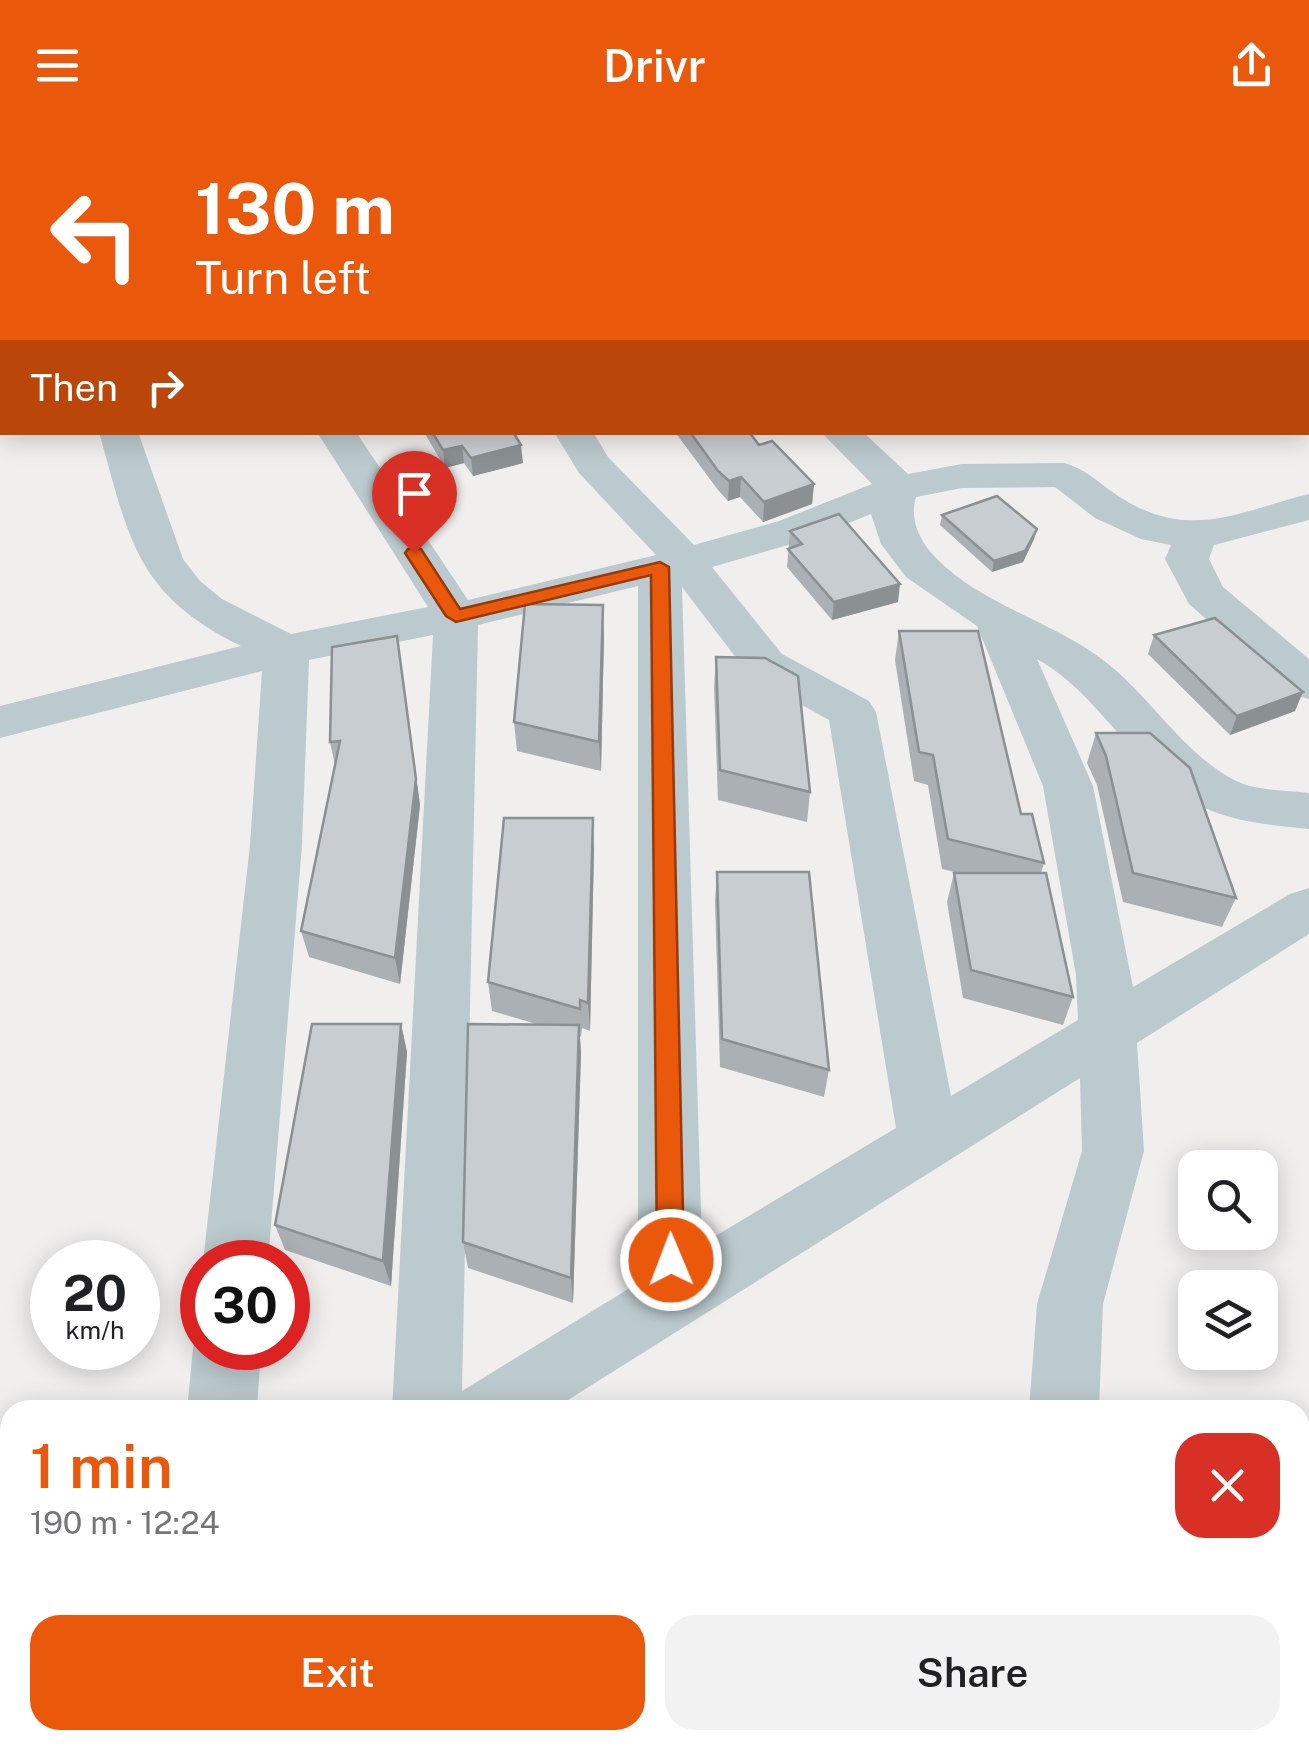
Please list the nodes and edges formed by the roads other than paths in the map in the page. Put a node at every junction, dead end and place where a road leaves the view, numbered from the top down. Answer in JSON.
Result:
{"nodes":[{"id":1,"x":119,"y":435,"type":"edge"},
{"id":2,"x":338,"y":435,"type":"edge"},
{"id":3,"x":575,"y":435,"type":"edge"},
{"id":4,"x":843,"y":435,"type":"edge"},
{"id":5,"x":1017,"y":435,"type":"edge"},
{"id":6,"x":1064,"y":475,"type":"junction"},
{"id":7,"x":899,"y":488,"type":"junction"},
{"id":8,"x":1309,"y":506,"type":"edge"},
{"id":9,"x":1196,"y":536,"type":"junction"},
{"id":10,"x":672,"y":564,"type":"junction"},
{"id":11,"x":456,"y":616,"type":"junction"},
{"id":12,"x":997,"y":620,"type":"junction"},
{"id":13,"x":286,"y":650,"type":"junction"},
{"id":14,"x":1309,"y":684,"type":"edge"},
{"id":15,"x":0,"y":722,"type":"edge"},
{"id":16,"x":1309,"y":810,"type":"edge"},
{"id":17,"x":1309,"y":908,"type":"edge"},
{"id":18,"x":1106,"y":1032,"type":"junction"},
{"id":19,"x":929,"y":1141,"type":"junction"},
{"id":20,"x":236,"y":1240,"type":"edge"},
{"id":21,"x":672,"y":1298,"type":"junction"},
{"id":22,"x":225,"y":1370,"type":"edge"},
{"id":23,"x":223,"y":1400,"type":"edge"},
{"id":24,"x":427,"y":1400,"type":"edge"},
{"id":25,"x":505,"y":1400,"type":"edge"},
{"id":26,"x":1065,"y":1400,"type":"edge"}],
"edges":[{"from":1,"to":13,"type":"street"},
{"from":2,"to":11,"type":"street"},
{"from":3,"to":10,"type":"street"},
{"from":4,"to":7,"type":"street"},
{"from":5,"to":6,"type":"street"},
{"from":6,"to":7,"type":"street"},
{"from":6,"to":9,"type":"street"},
{"from":7,"to":10,"type":"street"},
{"from":7,"to":12,"type":"street"},
{"from":8,"to":9,"type":"street"},
{"from":9,"to":14,"type":"street"},
{"from":10,"to":11,"type":"street"},
{"from":10,"to":19,"type":"street"},
{"from":10,"to":21,"type":"street"},
{"from":11,"to":13,"type":"street"},
{"from":11,"to":24,"type":"street"},
{"from":12,"to":16,"type":"street"},
{"from":12,"to":18,"type":"street"},
{"from":13,"to":15,"type":"street"},
{"from":13,"to":20,"type":"street"},
{"from":17,"to":18,"type":"street"},
{"from":18,"to":19,"type":"street"},
{"from":18,"to":26,"type":"street"},
{"from":19,"to":21,"type":"street"},
{"from":21,"to":25,"type":"street"},
{"from":22,"to":23,"type":"street"}]}
